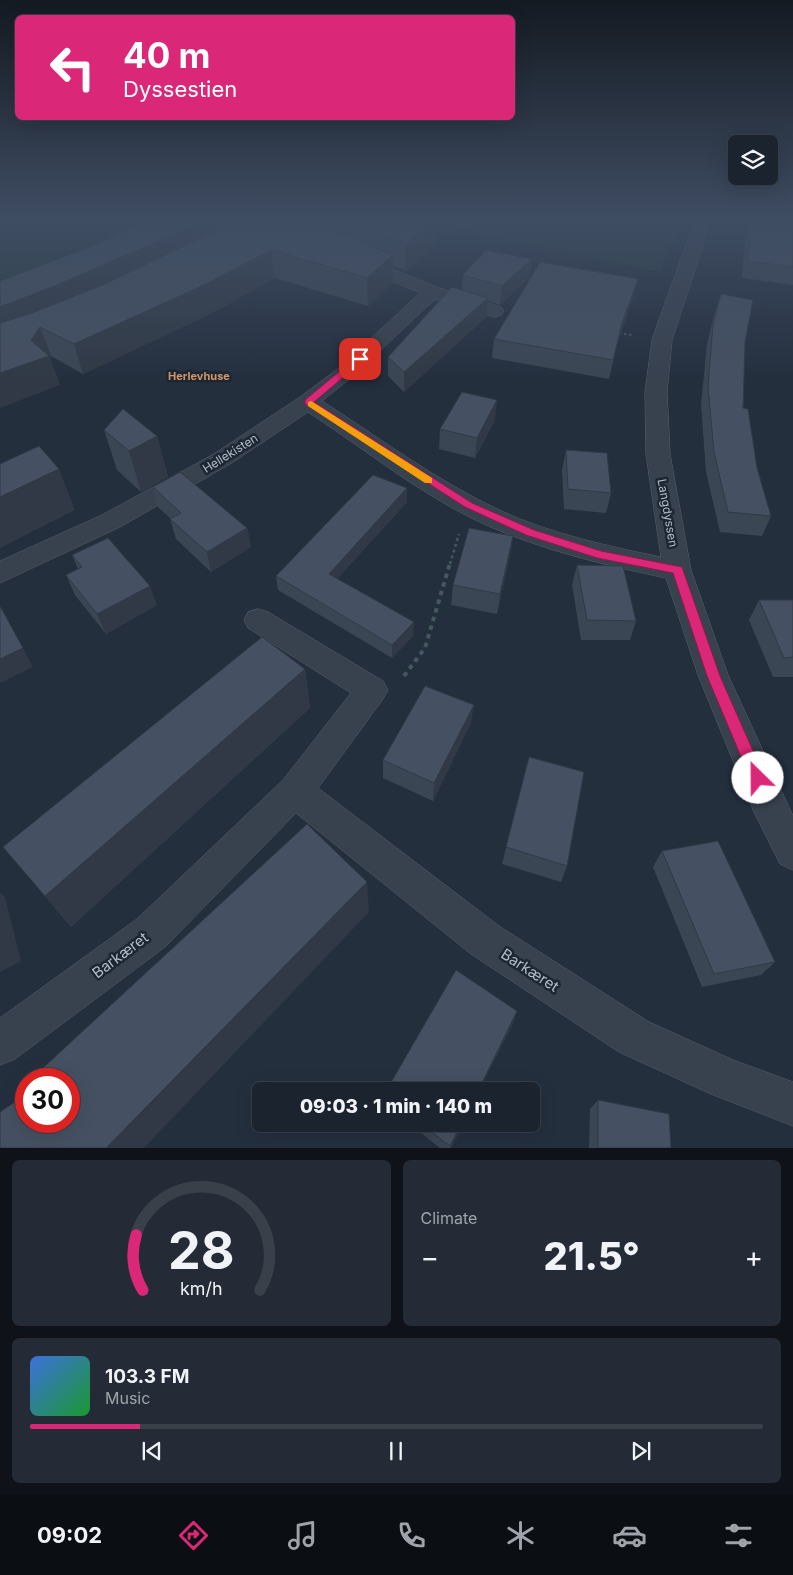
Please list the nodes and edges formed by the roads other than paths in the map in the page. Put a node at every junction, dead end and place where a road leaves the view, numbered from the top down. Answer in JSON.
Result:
{"nodes":[{"id":1,"x":386,"y":272,"type":"edge"},
{"id":2,"x":686,"y":272,"type":"edge"},
{"id":3,"x":432,"y":292,"type":"junction"},
{"id":4,"x":494,"y":311,"type":"dead end"},
{"id":5,"x":308,"y":402,"type":"junction"},
{"id":6,"x":678,"y":570,"type":"junction"},
{"id":7,"x":0,"y":573,"type":"edge"},
{"id":8,"x":258,"y":620,"type":"dead end"},
{"id":9,"x":295,"y":791,"type":"junction"},
{"id":10,"x":793,"y":852,"type":"edge"},
{"id":11,"x":0,"y":1044,"type":"edge"},
{"id":12,"x":793,"y":1104,"type":"edge"}],
"edges":[{"from":1,"to":3,"type":"street"},
{"from":2,"to":6,"type":"street","name":"Langdyssen"},
{"from":3,"to":4,"type":"street"},
{"from":3,"to":5,"type":"street","name":"Hellekisten"},
{"from":5,"to":6,"type":"street"},
{"from":5,"to":7,"type":"street","name":"Hellekisten"},
{"from":6,"to":10,"type":"street","name":"Langdyssen"},
{"from":8,"to":9,"type":"street","name":"Barkæret"},
{"from":9,"to":11,"type":"street","name":"Barkæret"},
{"from":9,"to":12,"type":"street","name":"Barkæret"}]}
